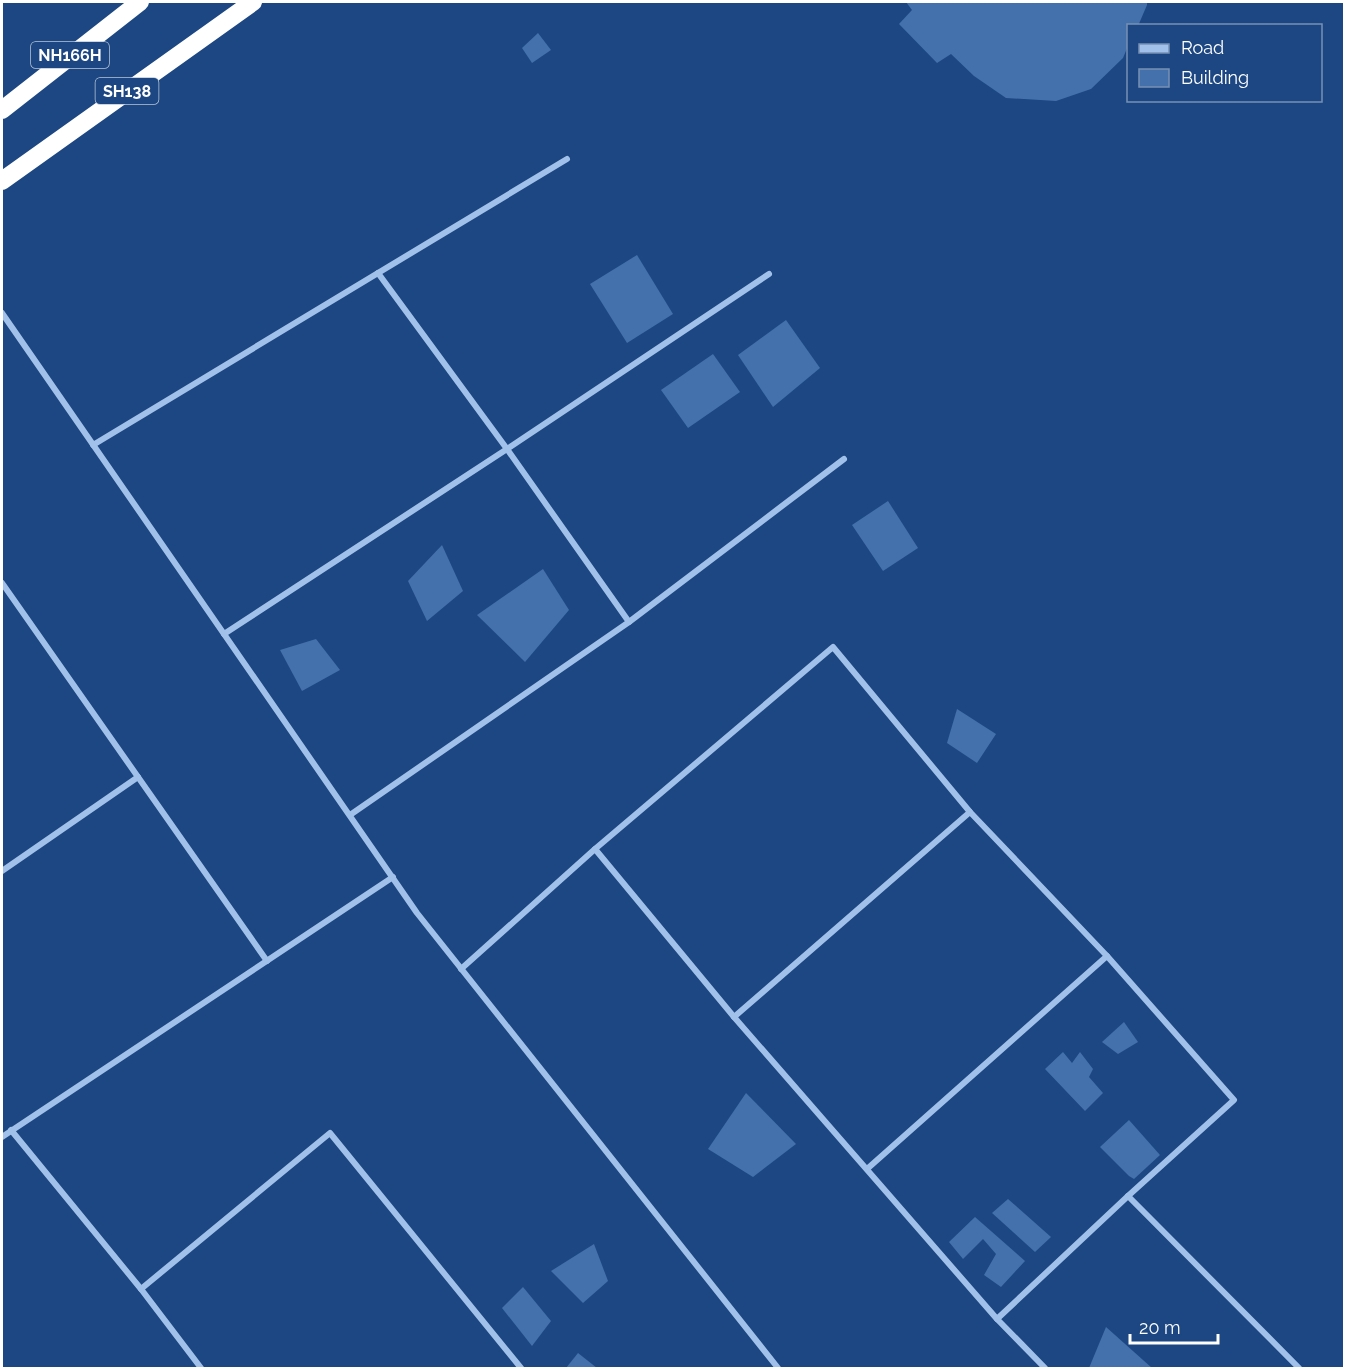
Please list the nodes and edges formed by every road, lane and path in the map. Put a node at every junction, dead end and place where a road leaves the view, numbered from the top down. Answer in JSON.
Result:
{"nodes":[{"id":1,"x":140,"y":2,"type":"edge"},
{"id":2,"x":253,"y":2,"type":"edge"},
{"id":3,"x":2,"y":110,"type":"edge"},
{"id":4,"x":567,"y":159,"type":"dead end"},
{"id":5,"x":2,"y":181,"type":"edge"},
{"id":6,"x":378,"y":273,"type":"junction"},
{"id":7,"x":769,"y":274,"type":"dead end"},
{"id":8,"x":2,"y":313,"type":"edge"},
{"id":9,"x":93,"y":445,"type":"junction"},
{"id":10,"x":507,"y":449,"type":"junction"},
{"id":11,"x":844,"y":459,"type":"dead end"},
{"id":12,"x":2,"y":583,"type":"edge"},
{"id":13,"x":629,"y":622,"type":"junction"},
{"id":14,"x":224,"y":634,"type":"junction"},
{"id":15,"x":138,"y":777,"type":"junction"},
{"id":16,"x":970,"y":812,"type":"junction"},
{"id":17,"x":350,"y":815,"type":"junction"},
{"id":18,"x":595,"y":849,"type":"junction"},
{"id":19,"x":2,"y":871,"type":"edge"},
{"id":20,"x":393,"y":877,"type":"junction"},
{"id":21,"x":1107,"y":956,"type":"junction"},
{"id":22,"x":267,"y":961,"type":"junction"},
{"id":23,"x":461,"y":969,"type":"junction"},
{"id":24,"x":734,"y":1017,"type":"junction"},
{"id":25,"x":11,"y":1130,"type":"junction"},
{"id":26,"x":2,"y":1137,"type":"edge"},
{"id":27,"x":867,"y":1169,"type":"junction"},
{"id":28,"x":1128,"y":1196,"type":"junction"},
{"id":29,"x":141,"y":1289,"type":"junction"},
{"id":30,"x":998,"y":1319,"type":"junction"},
{"id":31,"x":201,"y":1368,"type":"edge"},
{"id":32,"x":521,"y":1368,"type":"edge"},
{"id":33,"x":778,"y":1368,"type":"edge"},
{"id":34,"x":1045,"y":1368,"type":"edge"},
{"id":35,"x":1299,"y":1368,"type":"edge"}],
"edges":[{"from":1,"to":3,"type":"highway","number":"NH166H"},
{"from":2,"to":5,"type":"highway","number":"SH138"},
{"from":4,"to":6,"type":"street"},
{"from":6,"to":9,"type":"street"},
{"from":6,"to":10,"type":"street"},
{"from":7,"to":10,"type":"street"},
{"from":8,"to":9,"type":"street"},
{"from":9,"to":14,"type":"street"},
{"from":10,"to":13,"type":"street"},
{"from":10,"to":14,"type":"street"},
{"from":11,"to":13,"type":"street"},
{"from":12,"to":15,"type":"street"},
{"from":13,"to":17,"type":"street"},
{"from":14,"to":17,"type":"street"},
{"from":15,"to":19,"type":"street"},
{"from":15,"to":22,"type":"street"},
{"from":16,"to":18,"type":"street"},
{"from":16,"to":21,"type":"street"},
{"from":16,"to":24,"type":"street"},
{"from":17,"to":20,"type":"street"},
{"from":18,"to":23,"type":"street"},
{"from":18,"to":24,"type":"street"},
{"from":20,"to":22,"type":"street"},
{"from":20,"to":23,"type":"street"},
{"from":21,"to":27,"type":"street"},
{"from":21,"to":28,"type":"street"},
{"from":22,"to":25,"type":"street"},
{"from":23,"to":33,"type":"street"},
{"from":24,"to":27,"type":"street"},
{"from":25,"to":26,"type":"street"},
{"from":25,"to":29,"type":"street"},
{"from":27,"to":30,"type":"street"},
{"from":28,"to":30,"type":"street"},
{"from":28,"to":35,"type":"street"},
{"from":29,"to":31,"type":"street"},
{"from":29,"to":32,"type":"street"},
{"from":30,"to":34,"type":"street"}]}
